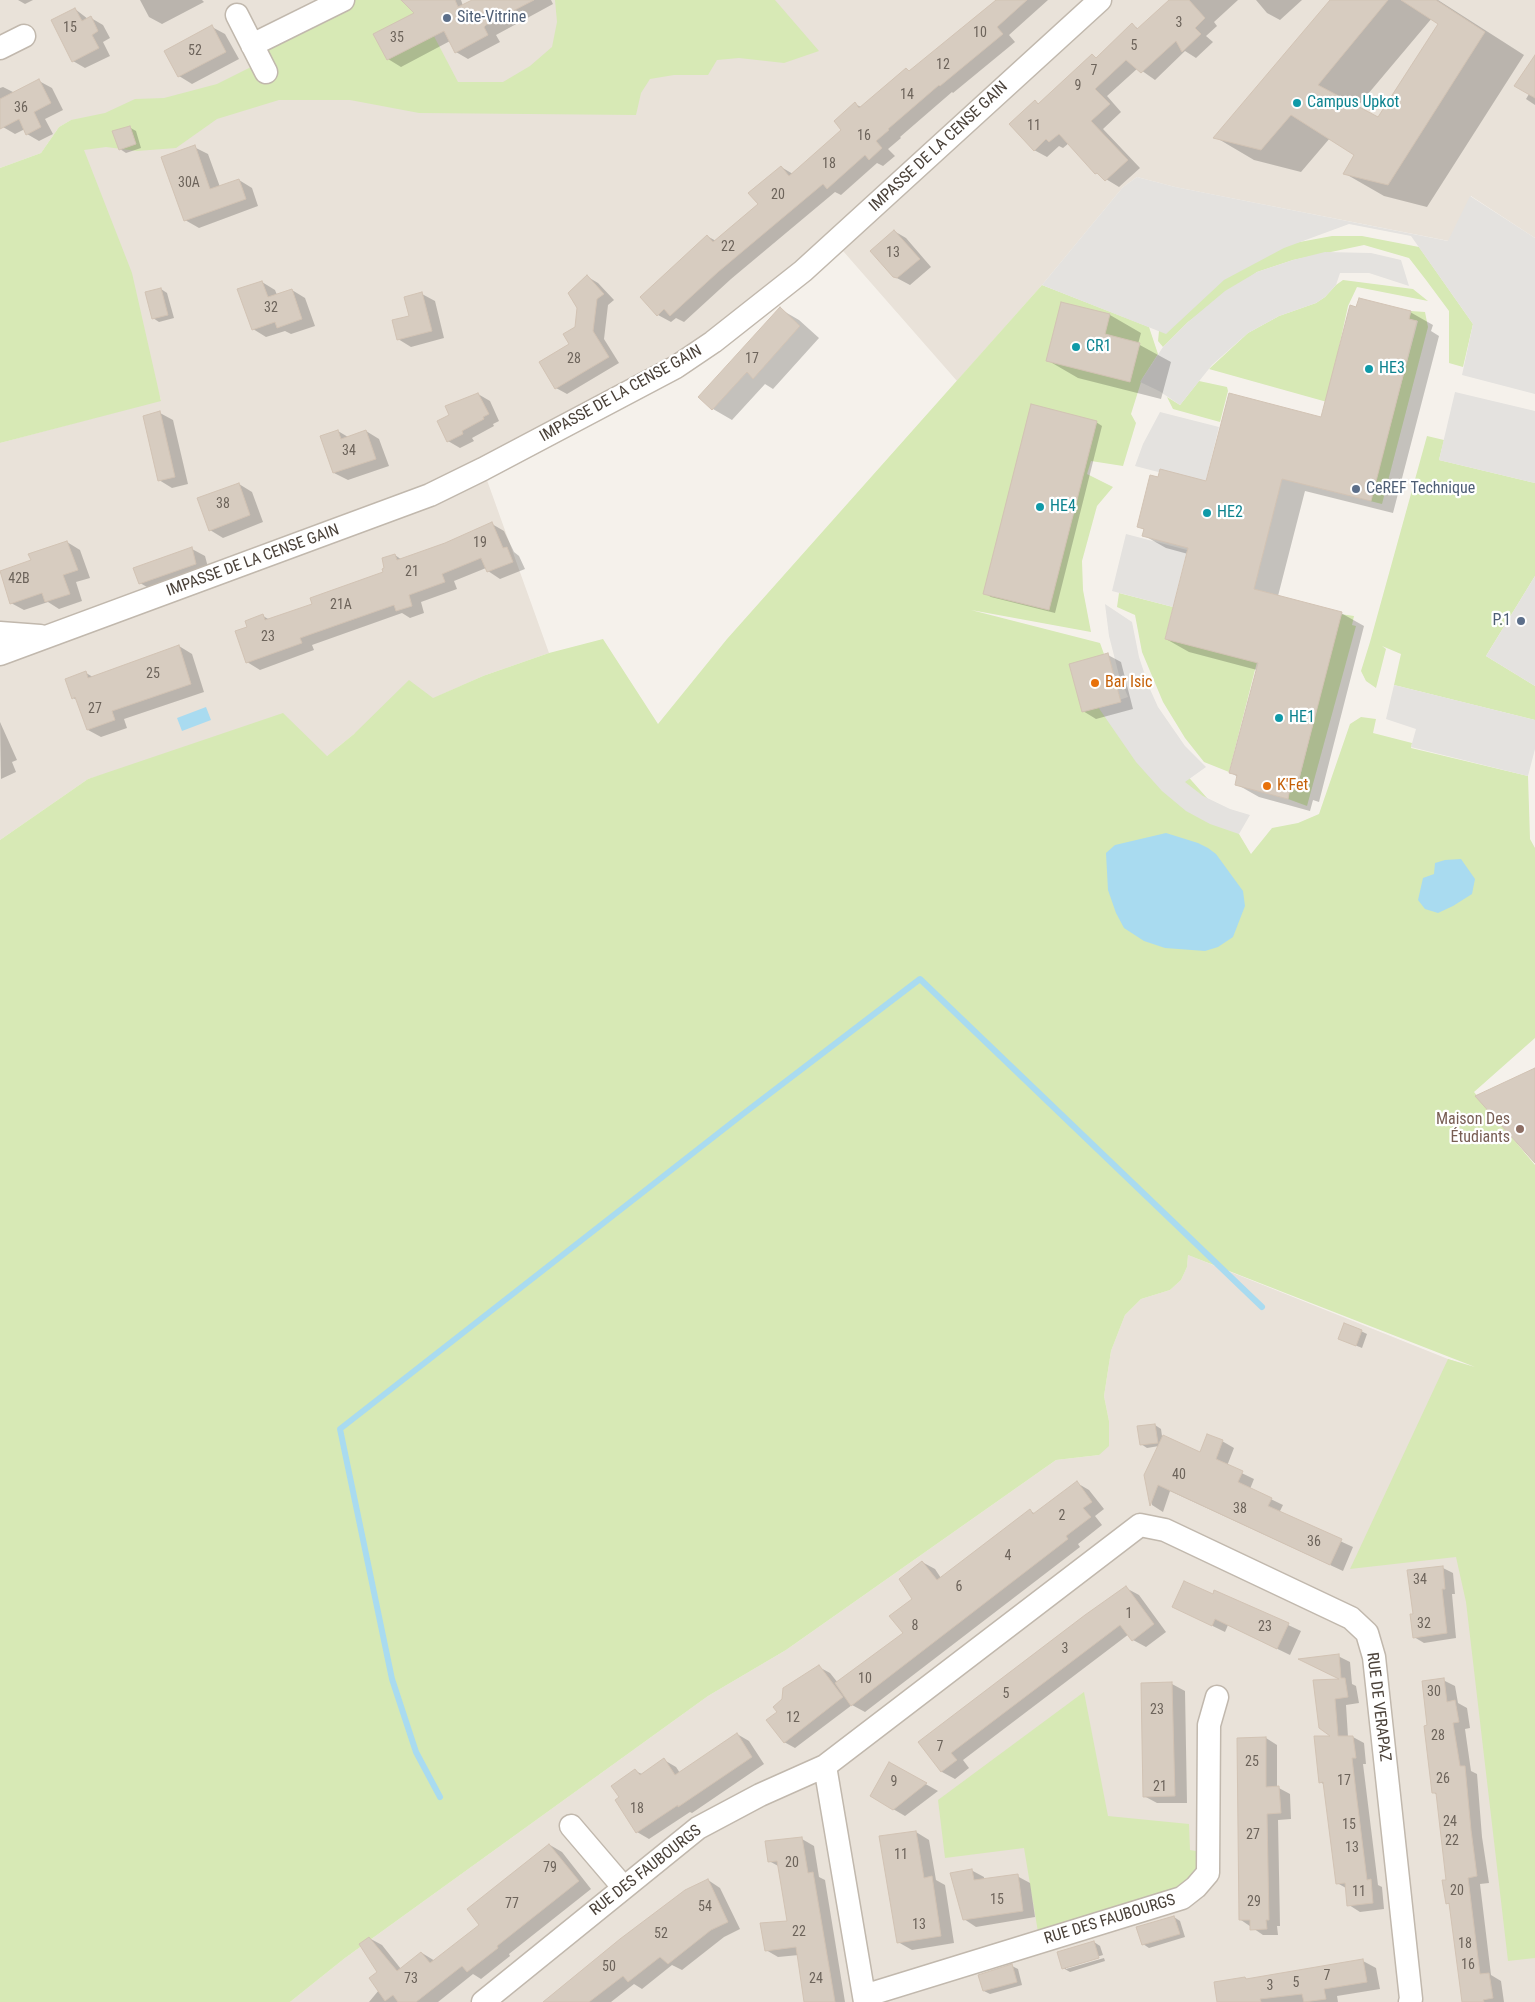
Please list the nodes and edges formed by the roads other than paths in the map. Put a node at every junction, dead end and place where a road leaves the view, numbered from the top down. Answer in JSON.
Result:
{"nodes":[{"id":1,"x":343,"y":0,"type":"edge"},
{"id":2,"x":1100,"y":0,"type":"edge"},
{"id":3,"x":237,"y":15,"type":"dead end"},
{"id":4,"x":24,"y":36,"type":"dead end"},
{"id":5,"x":252,"y":44,"type":"junction"},
{"id":6,"x":0,"y":48,"type":"edge"},
{"id":7,"x":266,"y":72,"type":"dead end"},
{"id":8,"x":0,"y":633,"type":"edge"},
{"id":9,"x":48,"y":637,"type":"junction"},
{"id":10,"x":0,"y":654,"type":"edge"},
{"id":11,"x":1140,"y":1525,"type":"joint"},
{"id":12,"x":1218,"y":1697,"type":"dead end"},
{"id":13,"x":825,"y":1766,"type":"junction"},
{"id":14,"x":571,"y":1826,"type":"dead end"},
{"id":15,"x":624,"y":1888,"type":"junction"},
{"id":16,"x":864,"y":1999,"type":"edge"},
{"id":17,"x":483,"y":2002,"type":"edge"},
{"id":18,"x":1410,"y":2002,"type":"edge"}],
"edges":[{"from":1,"to":5,"type":"street"},
{"from":2,"to":9,"type":"street","name":"IMPASSE DE LA CENSE GAIN"},
{"from":3,"to":5,"type":"street"},
{"from":4,"to":6,"type":"street"},
{"from":5,"to":7,"type":"street"},
{"from":8,"to":9,"type":"street","name":"IMPASSE DE LA CENSE GAIN"},
{"from":9,"to":10,"type":"street","name":"IMPASSE DE LA CENSE GAIN"},
{"from":11,"to":13,"type":"street","name":"RUE DES FAUBOURGS"},
{"from":11,"to":18,"type":"street","name":"RUE DE VERAPAZ"},
{"from":12,"to":16,"type":"street","name":"RUE DES FAUBOURGS"},
{"from":13,"to":15,"type":"street","name":"RUE DES FAUBOURGS"},
{"from":13,"to":16,"type":"street","name":"RUE DES FAUBOURGS"},
{"from":14,"to":15,"type":"street"},
{"from":15,"to":17,"type":"street","name":"RUE DES FAUBOURGS"}]}
